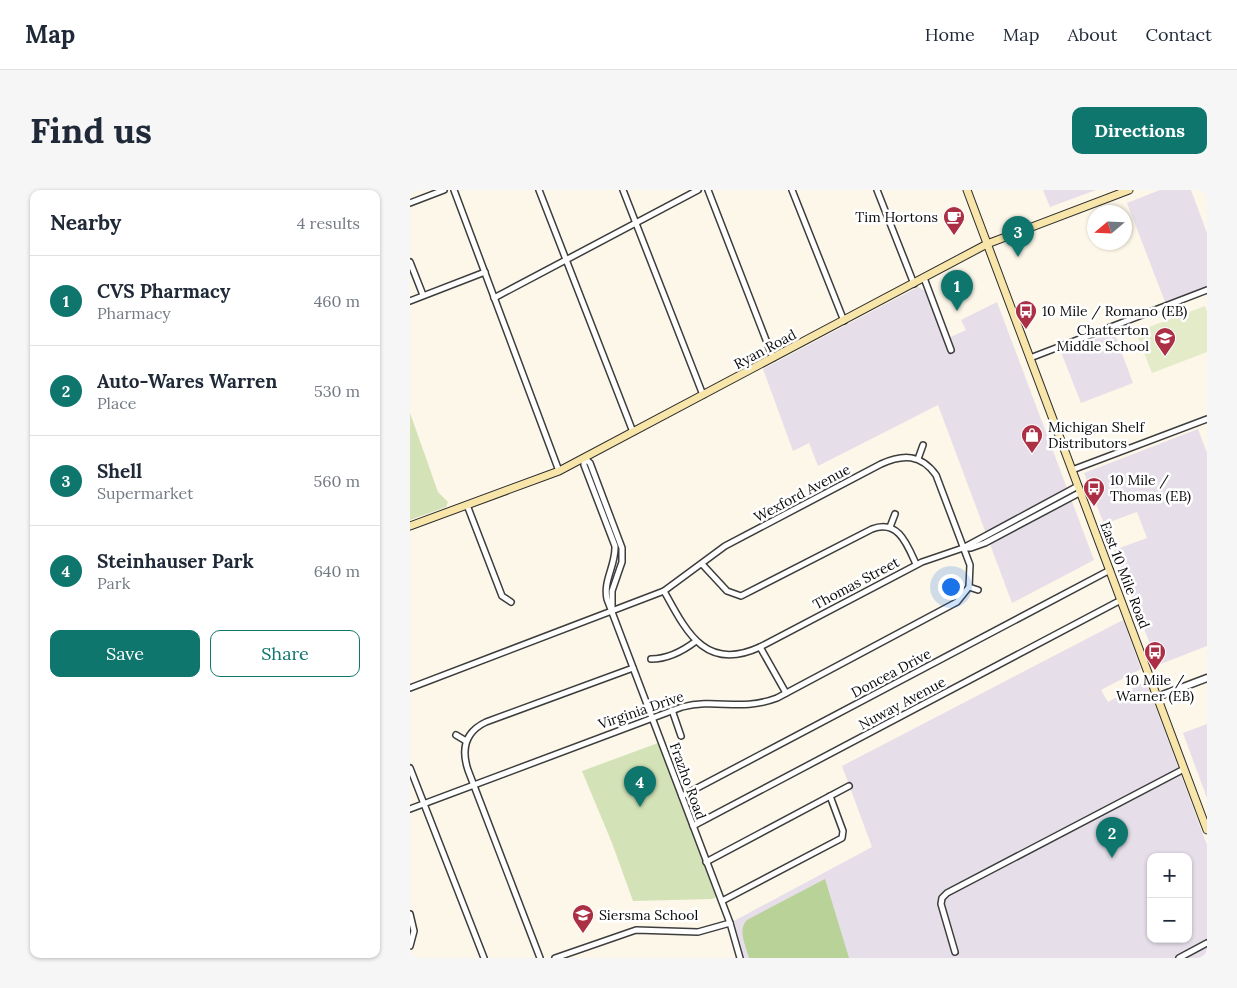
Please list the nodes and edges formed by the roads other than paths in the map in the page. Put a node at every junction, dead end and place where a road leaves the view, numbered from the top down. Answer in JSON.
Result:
{"nodes":[{"id":1,"x":444,"y":190,"type":"edge"},
{"id":2,"x":454,"y":190,"type":"edge"},
{"id":3,"x":539,"y":190,"type":"edge"},
{"id":4,"x":623,"y":190,"type":"edge"},
{"id":5,"x":698,"y":190,"type":"edge"},
{"id":6,"x":708,"y":190,"type":"edge"},
{"id":7,"x":792,"y":190,"type":"edge"},
{"id":8,"x":877,"y":190,"type":"edge"},
{"id":9,"x":967,"y":190,"type":"edge"},
{"id":10,"x":1129,"y":190,"type":"edge"},
{"id":11,"x":410,"y":203,"type":"edge"},
{"id":12,"x":636,"y":223,"type":"junction"},
{"id":13,"x":987,"y":244,"type":"junction"},
{"id":14,"x":566,"y":260,"type":"junction"},
{"id":15,"x":410,"y":262,"type":"edge"},
{"id":16,"x":484,"y":272,"type":"junction"},
{"id":17,"x":924,"y":278,"type":"junction"},
{"id":18,"x":914,"y":284,"type":"junction"},
{"id":19,"x":1207,"y":290,"type":"edge"},
{"id":20,"x":423,"y":295,"type":"junction"},
{"id":21,"x":494,"y":298,"type":"junction"},
{"id":22,"x":410,"y":300,"type":"edge"},
{"id":23,"x":844,"y":321,"type":"junction"},
{"id":24,"x":951,"y":350,"type":"dead end"},
{"id":25,"x":774,"y":358,"type":"junction"},
{"id":26,"x":1030,"y":358,"type":"junction"},
{"id":27,"x":703,"y":396,"type":"junction"},
{"id":28,"x":1207,"y":419,"type":"edge"},
{"id":29,"x":633,"y":432,"type":"junction"},
{"id":30,"x":923,"y":445,"type":"dead end"},
{"id":31,"x":584,"y":458,"type":"junction"},
{"id":32,"x":918,"y":458,"type":"junction"},
{"id":33,"x":1072,"y":470,"type":"junction"},
{"id":34,"x":559,"y":471,"type":"junction"},
{"id":35,"x":1079,"y":489,"type":"junction"},
{"id":36,"x":467,"y":505,"type":"junction"},
{"id":37,"x":1032,"y":509,"type":"junction"},
{"id":38,"x":895,"y":514,"type":"dead end"},
{"id":39,"x":1036,"y":516,"type":"junction"},
{"id":40,"x":1013,"y":520,"type":"junction"},
{"id":41,"x":410,"y":526,"type":"edge"},
{"id":42,"x":1016,"y":526,"type":"junction"},
{"id":43,"x":890,"y":527,"type":"junction"},
{"id":44,"x":963,"y":548,"type":"junction"},
{"id":45,"x":702,"y":564,"type":"junction"},
{"id":46,"x":916,"y":564,"type":"junction"},
{"id":47,"x":1110,"y":570,"type":"junction"},
{"id":48,"x":969,"y":587,"type":"junction"},
{"id":49,"x":978,"y":590,"type":"dead end"},
{"id":50,"x":664,"y":591,"type":"junction"},
{"id":51,"x":1121,"y":600,"type":"junction"},
{"id":52,"x":511,"y":602,"type":"dead end"},
{"id":53,"x":612,"y":612,"type":"junction"},
{"id":54,"x":696,"y":641,"type":"junction"},
{"id":55,"x":760,"y":647,"type":"junction"},
{"id":56,"x":651,"y":659,"type":"dead end"},
{"id":57,"x":633,"y":668,"type":"junction"},
{"id":58,"x":1207,"y":678,"type":"edge"},
{"id":59,"x":410,"y":688,"type":"edge"},
{"id":60,"x":786,"y":693,"type":"junction"},
{"id":61,"x":1157,"y":697,"type":"junction"},
{"id":62,"x":672,"y":710,"type":"junction"},
{"id":63,"x":653,"y":717,"type":"junction"},
{"id":64,"x":456,"y":736,"type":"dead end"},
{"id":65,"x":681,"y":736,"type":"dead end"},
{"id":66,"x":466,"y":740,"type":"junction"},
{"id":67,"x":410,"y":768,"type":"edge"},
{"id":68,"x":1184,"y":769,"type":"junction"},
{"id":69,"x":473,"y":784,"type":"junction"},
{"id":70,"x":849,"y":786,"type":"dead end"},
{"id":71,"x":682,"y":796,"type":"junction"},
{"id":72,"x":830,"y":796,"type":"junction"},
{"id":73,"x":423,"y":803,"type":"junction"},
{"id":74,"x":410,"y":809,"type":"edge"},
{"id":75,"x":693,"y":826,"type":"junction"},
{"id":76,"x":1207,"y":830,"type":"edge"},
{"id":77,"x":706,"y":862,"type":"junction"},
{"id":78,"x":722,"y":901,"type":"junction"},
{"id":79,"x":410,"y":914,"type":"edge"},
{"id":80,"x":730,"y":923,"type":"junction"},
{"id":81,"x":1207,"y":943,"type":"edge"},
{"id":82,"x":411,"y":944,"type":"edge"},
{"id":83,"x":955,"y":952,"type":"dead end"},
{"id":84,"x":484,"y":958,"type":"edge"},
{"id":85,"x":540,"y":958,"type":"edge"},
{"id":86,"x":555,"y":958,"type":"edge"},
{"id":87,"x":740,"y":958,"type":"edge"},
{"id":88,"x":1180,"y":958,"type":"edge"}],
"edges":[{"from":1,"to":11,"type":"street"},
{"from":2,"to":16,"type":"street"},
{"from":3,"to":14,"type":"street"},
{"from":4,"to":12,"type":"street"},
{"from":5,"to":12,"type":"street"},
{"from":6,"to":25,"type":"street"},
{"from":7,"to":23,"type":"street"},
{"from":8,"to":18,"type":"street"},
{"from":9,"to":13,"type":"main road","name":"East 10 Mile Road"},
{"from":10,"to":13,"type":"main road","name":"Ryan Road"},
{"from":12,"to":14,"type":"street"},
{"from":12,"to":27,"type":"street"},
{"from":13,"to":17,"type":"main road","name":"Ryan Road"},
{"from":13,"to":26,"type":"main road","name":"East 10 Mile Road"},
{"from":14,"to":21,"type":"street"},
{"from":14,"to":29,"type":"street"},
{"from":15,"to":20,"type":"street"},
{"from":16,"to":20,"type":"street"},
{"from":16,"to":21,"type":"street"},
{"from":17,"to":18,"type":"main road","name":"Ryan Road"},
{"from":17,"to":24,"type":"street"},
{"from":18,"to":23,"type":"main road","name":"Ryan Road"},
{"from":19,"to":26,"type":"street"},
{"from":20,"to":22,"type":"street"},
{"from":21,"to":34,"type":"street"},
{"from":23,"to":25,"type":"main road","name":"Ryan Road"},
{"from":25,"to":27,"type":"main road","name":"Ryan Road"},
{"from":26,"to":33,"type":"main road","name":"East 10 Mile Road"},
{"from":27,"to":29,"type":"main road","name":"Ryan Road"},
{"from":28,"to":33,"type":"street"},
{"from":29,"to":31,"type":"main road","name":"Ryan Road"},
{"from":30,"to":32,"type":"street"},
{"from":31,"to":34,"type":"main road","name":"Ryan Road"},
{"from":31,"to":53,"type":"street","name":"Frazho Road"},
{"from":32,"to":44,"type":"street"},
{"from":32,"to":45,"type":"street","name":"Wexford Avenue"},
{"from":33,"to":35,"type":"main road","name":"East 10 Mile Road"},
{"from":34,"to":36,"type":"main road","name":"Ryan Road"},
{"from":35,"to":37,"type":"street","name":"Thomas Street"},
{"from":35,"to":39,"type":"street"},
{"from":35,"to":47,"type":"main road","name":"East 10 Mile Road"},
{"from":36,"to":41,"type":"main road","name":"Ryan Road"},
{"from":36,"to":52,"type":"street"},
{"from":37,"to":39,"type":"street"},
{"from":37,"to":40,"type":"street","name":"Thomas Street"},
{"from":38,"to":43,"type":"street"},
{"from":39,"to":42,"type":"street"},
{"from":40,"to":42,"type":"street"},
{"from":40,"to":44,"type":"street","name":"Thomas Street"},
{"from":42,"to":44,"type":"street"},
{"from":43,"to":45,"type":"street"},
{"from":43,"to":46,"type":"street"},
{"from":44,"to":46,"type":"street","name":"Thomas Street"},
{"from":44,"to":48,"type":"street"},
{"from":45,"to":50,"type":"street","name":"Wexford Avenue"},
{"from":46,"to":55,"type":"street","name":"Thomas Street"},
{"from":47,"to":51,"type":"main road","name":"East 10 Mile Road"},
{"from":47,"to":71,"type":"street","name":"Doncea Drive"},
{"from":48,"to":49,"type":"street"},
{"from":48,"to":60,"type":"street","name":"Virginia Drive"},
{"from":50,"to":53,"type":"street","name":"Wexford Avenue"},
{"from":50,"to":54,"type":"street","name":"Thomas Street"},
{"from":51,"to":61,"type":"main road","name":"East 10 Mile Road"},
{"from":51,"to":75,"type":"street","name":"Nuway Avenue"},
{"from":53,"to":57,"type":"street","name":"Frazho Road"},
{"from":53,"to":59,"type":"street","name":"Wexford Avenue"},
{"from":54,"to":55,"type":"street","name":"Thomas Street"},
{"from":54,"to":56,"type":"street"},
{"from":55,"to":60,"type":"street"},
{"from":57,"to":63,"type":"street","name":"Frazho Road"},
{"from":57,"to":66,"type":"street"},
{"from":58,"to":61,"type":"street"},
{"from":60,"to":62,"type":"street","name":"Virginia Drive"},
{"from":61,"to":68,"type":"main road","name":"East 10 Mile Road"},
{"from":62,"to":63,"type":"street","name":"Virginia Drive"},
{"from":62,"to":65,"type":"street"},
{"from":63,"to":69,"type":"street","name":"Virginia Drive"},
{"from":63,"to":71,"type":"street","name":"Frazho Road"},
{"from":64,"to":66,"type":"street"},
{"from":66,"to":69,"type":"street"},
{"from":67,"to":73,"type":"street"},
{"from":68,"to":76,"type":"main road","name":"East 10 Mile Road"},
{"from":68,"to":83,"type":"street"},
{"from":69,"to":73,"type":"street","name":"Virginia Drive"},
{"from":69,"to":85,"type":"street"},
{"from":70,"to":72,"type":"street"},
{"from":71,"to":75,"type":"street","name":"Frazho Road"},
{"from":72,"to":77,"type":"street"},
{"from":72,"to":78,"type":"street"},
{"from":73,"to":74,"type":"street","name":"Virginia Drive"},
{"from":73,"to":84,"type":"street"},
{"from":75,"to":77,"type":"street","name":"Frazho Road"},
{"from":77,"to":78,"type":"street","name":"Frazho Road"},
{"from":78,"to":80,"type":"street","name":"Frazho Road"},
{"from":79,"to":82,"type":"street"},
{"from":80,"to":86,"type":"street"},
{"from":80,"to":87,"type":"street","name":"Frazho Road"},
{"from":81,"to":88,"type":"street"}]}
